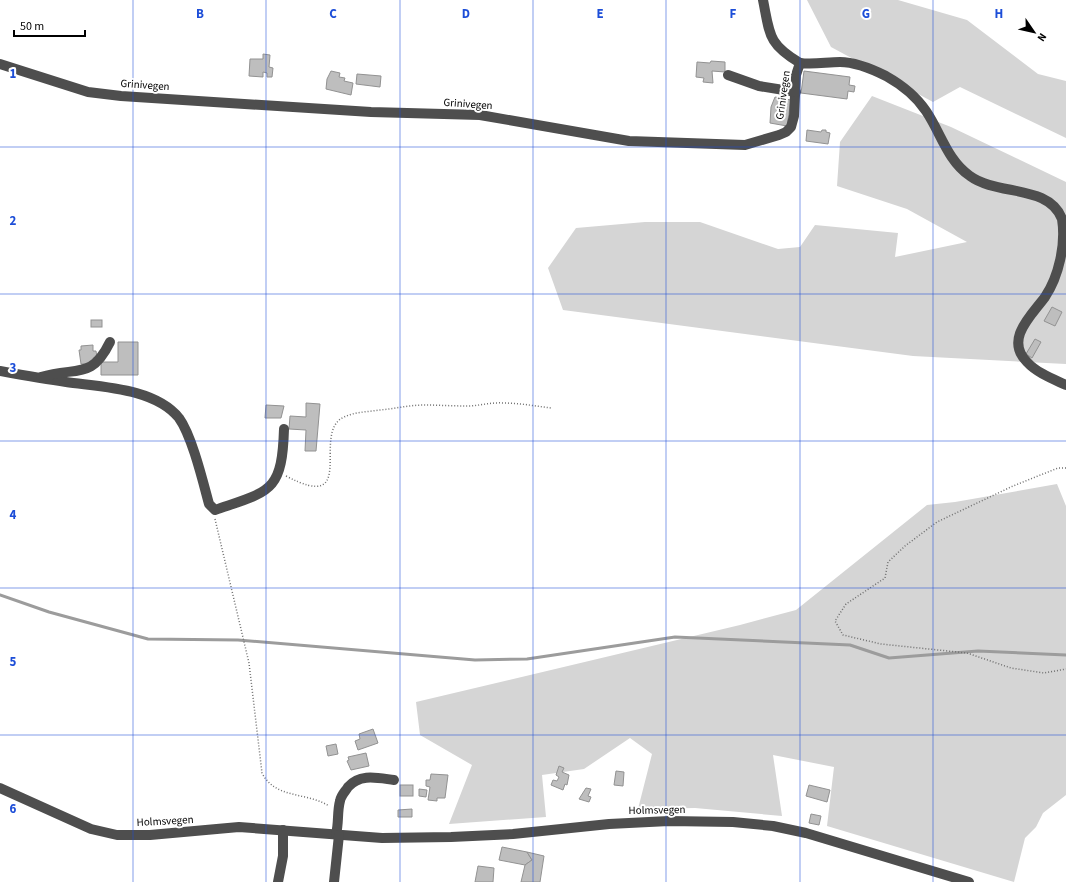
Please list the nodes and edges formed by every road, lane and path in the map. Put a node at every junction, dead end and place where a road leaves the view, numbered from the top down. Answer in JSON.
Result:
{"nodes":[{"id":1,"x":763,"y":0,"type":"edge"},
{"id":2,"x":800,"y":63,"type":"junction"},
{"id":3,"x":0,"y":64,"type":"edge"},
{"id":4,"x":728,"y":75,"type":"dead end"},
{"id":5,"x":796,"y":92,"type":"junction"},
{"id":6,"x":110,"y":342,"type":"dead end"},
{"id":7,"x":0,"y":371,"type":"edge"},
{"id":8,"x":39,"y":377,"type":"junction"},
{"id":9,"x":1066,"y":385,"type":"edge"},
{"id":10,"x":551,"y":408,"type":"dead end"},
{"id":11,"x":284,"y":429,"type":"dead end"},
{"id":12,"x":1066,"y":468,"type":"edge"},
{"id":13,"x":279,"y":472,"type":"junction"},
{"id":14,"x":211,"y":506,"type":"junction"},
{"id":15,"x":1066,"y":669,"type":"edge"},
{"id":16,"x":394,"y":780,"type":"dead end"},
{"id":17,"x":0,"y":788,"type":"edge"},
{"id":18,"x":338,"y":812,"type":"junction"},
{"id":19,"x":283,"y":830,"type":"junction"},
{"id":20,"x":337,"y":835,"type":"junction"},
{"id":21,"x":278,"y":882,"type":"edge"},
{"id":22,"x":334,"y":882,"type":"edge"},
{"id":23,"x":969,"y":882,"type":"edge"}],
"edges":[{"from":1,"to":2,"type":"street","name":"Grinivegen"},
{"from":2,"to":5,"type":"street","name":"Grinivegen"},
{"from":2,"to":9,"type":"street"},
{"from":3,"to":5,"type":"street","name":"Grinivegen"},
{"from":4,"to":5,"type":"street"},
{"from":6,"to":8,"type":"street"},
{"from":7,"to":8,"type":"street"},
{"from":8,"to":14,"type":"street"},
{"from":10,"to":13,"type":"path"},
{"from":11,"to":13,"type":"street"},
{"from":12,"to":15,"type":"path"},
{"from":13,"to":14,"type":"street"},
{"from":14,"to":18,"type":"path"},
{"from":16,"to":18,"type":"street"},
{"from":17,"to":19,"type":"street","name":"Holmsvegen"},
{"from":18,"to":20,"type":"street"},
{"from":19,"to":20,"type":"street","name":"Holmsvegen"},
{"from":19,"to":21,"type":"street"},
{"from":20,"to":22,"type":"street"},
{"from":20,"to":23,"type":"street","name":"Holmsvegen"}]}
